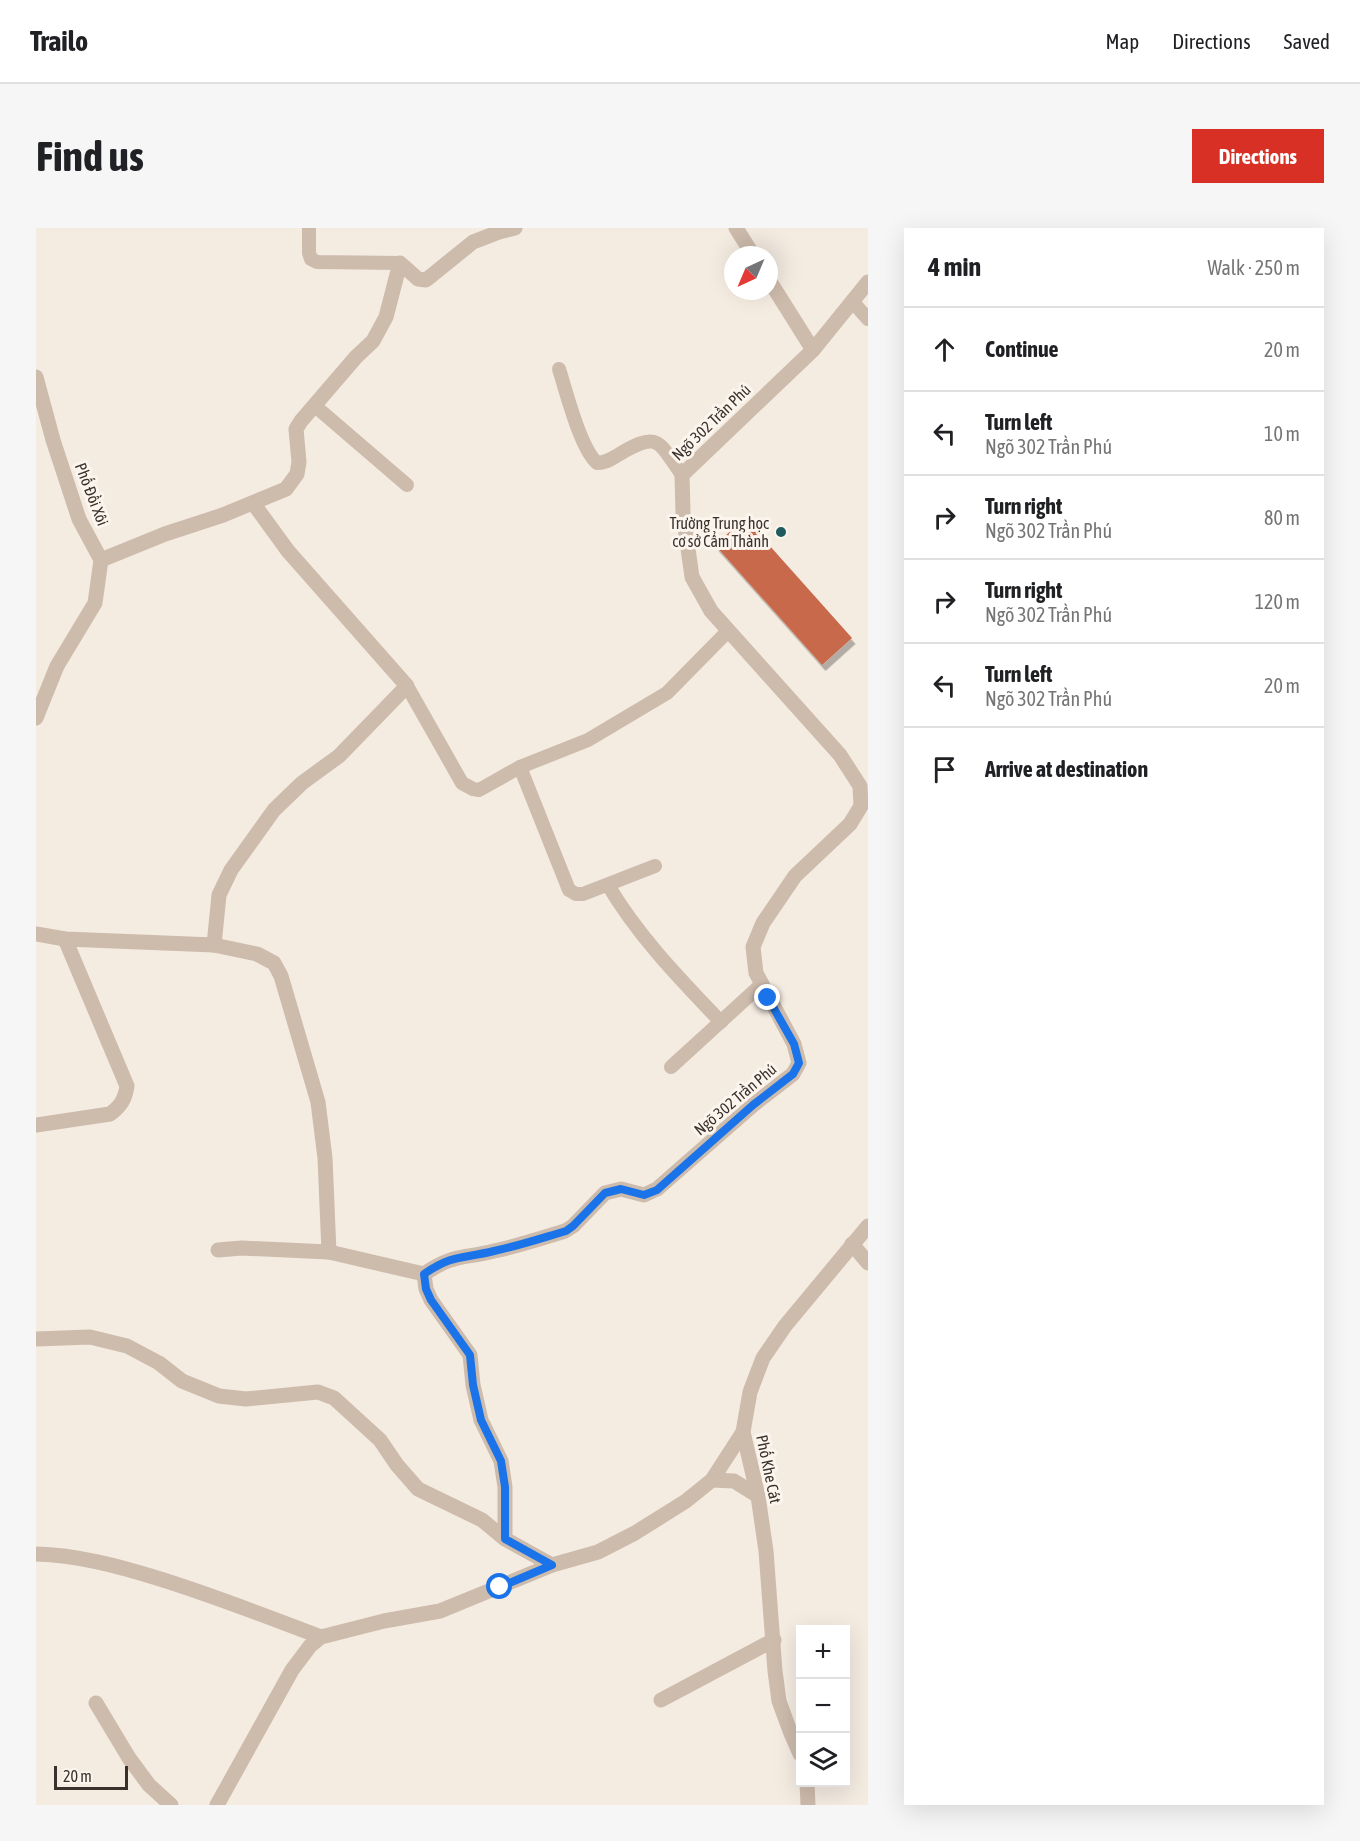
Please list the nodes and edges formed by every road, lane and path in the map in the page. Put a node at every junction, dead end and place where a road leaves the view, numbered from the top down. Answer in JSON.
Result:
{"nodes":[{"id":1,"x":309,"y":228,"type":"edge"},
{"id":2,"x":515,"y":228,"type":"edge"},
{"id":3,"x":736,"y":228,"type":"edge"},
{"id":4,"x":747,"y":246,"type":"edge"},
{"id":5,"x":400,"y":263,"type":"junction"},
{"id":6,"x":868,"y":282,"type":"edge"},
{"id":7,"x":778,"y":294,"type":"edge"},
{"id":8,"x":852,"y":301,"type":"junction"},
{"id":9,"x":868,"y":319,"type":"edge"},
{"id":10,"x":813,"y":350,"type":"junction"},
{"id":11,"x":559,"y":369,"type":"dead end"},
{"id":12,"x":36,"y":377,"type":"edge"},
{"id":13,"x":315,"y":406,"type":"junction"},
{"id":14,"x":682,"y":475,"type":"junction"},
{"id":15,"x":407,"y":485,"type":"dead end"},
{"id":16,"x":253,"y":503,"type":"junction"},
{"id":17,"x":101,"y":560,"type":"junction"},
{"id":18,"x":728,"y":631,"type":"junction"},
{"id":19,"x":407,"y":686,"type":"junction"},
{"id":20,"x":36,"y":718,"type":"edge"},
{"id":21,"x":520,"y":767,"type":"junction"},
{"id":22,"x":864,"y":784,"type":"edge"},
{"id":23,"x":655,"y":866,"type":"dead end"},
{"id":24,"x":608,"y":885,"type":"junction"},
{"id":25,"x":36,"y":934,"type":"edge"},
{"id":26,"x":65,"y":939,"type":"junction"},
{"id":27,"x":214,"y":945,"type":"junction"},
{"id":28,"x":762,"y":984,"type":"junction"},
{"id":29,"x":721,"y":1022,"type":"junction"},
{"id":30,"x":671,"y":1067,"type":"dead end"},
{"id":31,"x":36,"y":1125,"type":"edge"},
{"id":32,"x":868,"y":1226,"type":"edge"},
{"id":33,"x":852,"y":1244,"type":"junction"},
{"id":34,"x":218,"y":1250,"type":"dead end"},
{"id":35,"x":329,"y":1252,"type":"junction"},
{"id":36,"x":868,"y":1263,"type":"edge"},
{"id":37,"x":424,"y":1274,"type":"junction"},
{"id":38,"x":36,"y":1339,"type":"edge"},
{"id":39,"x":743,"y":1432,"type":"junction"},
{"id":40,"x":712,"y":1480,"type":"junction"},
{"id":41,"x":758,"y":1496,"type":"junction"},
{"id":42,"x":505,"y":1539,"type":"junction"},
{"id":43,"x":36,"y":1554,"type":"edge"},
{"id":44,"x":552,"y":1565,"type":"junction"},
{"id":45,"x":321,"y":1637,"type":"junction"},
{"id":46,"x":774,"y":1640,"type":"junction"},
{"id":47,"x":661,"y":1700,"type":"dead end"},
{"id":48,"x":96,"y":1703,"type":"dead end"},
{"id":49,"x":796,"y":1744,"type":"edge"},
{"id":50,"x":807,"y":1787,"type":"edge"},
{"id":51,"x":171,"y":1805,"type":"edge"},
{"id":52,"x":218,"y":1805,"type":"edge"},
{"id":53,"x":808,"y":1805,"type":"edge"}],
"edges":[{"from":1,"to":5,"type":"lane"},
{"from":2,"to":5,"type":"street"},
{"from":3,"to":4,"type":"street"},
{"from":5,"to":13,"type":"street"},
{"from":6,"to":8,"type":"street","name":"Ngõ 302 Trần Phú"},
{"from":7,"to":10,"type":"street"},
{"from":8,"to":9,"type":"lane"},
{"from":8,"to":10,"type":"street","name":"Ngõ 302 Trần Phú"},
{"from":10,"to":14,"type":"street","name":"Ngõ 302 Trần Phú"},
{"from":11,"to":14,"type":"lane"},
{"from":12,"to":17,"type":"street","name":"Phố Đồi Xôi"},
{"from":13,"to":15,"type":"lane"},
{"from":13,"to":16,"type":"street"},
{"from":14,"to":18,"type":"street","name":"Ngõ 302 Trần Phú"},
{"from":16,"to":17,"type":"street"},
{"from":16,"to":19,"type":"street"},
{"from":17,"to":20,"type":"street"},
{"from":18,"to":21,"type":"lane"},
{"from":18,"to":22,"type":"street","name":"Ngõ 302 Trần Phú"},
{"from":19,"to":21,"type":"lane"},
{"from":19,"to":27,"type":"street"},
{"from":21,"to":24,"type":"lane"},
{"from":22,"to":28,"type":"street","name":"Ngõ 302 Trần Phú"},
{"from":23,"to":24,"type":"lane"},
{"from":24,"to":29,"type":"lane"},
{"from":25,"to":26,"type":"street"},
{"from":26,"to":27,"type":"street"},
{"from":26,"to":31,"type":"street"},
{"from":27,"to":35,"type":"street"},
{"from":28,"to":29,"type":"lane"},
{"from":28,"to":37,"type":"street","name":"Ngõ 302 Trần Phú"},
{"from":29,"to":30,"type":"lane"},
{"from":32,"to":33,"type":"street","name":"Phố Khe Cát"},
{"from":33,"to":36,"type":"street"},
{"from":33,"to":39,"type":"street","name":"Phố Khe Cát"},
{"from":34,"to":35,"type":"street"},
{"from":35,"to":37,"type":"street"},
{"from":37,"to":42,"type":"street"},
{"from":38,"to":42,"type":"street"},
{"from":39,"to":40,"type":"street"},
{"from":39,"to":41,"type":"street","name":"Phố Khe Cát"},
{"from":40,"to":41,"type":"street"},
{"from":40,"to":44,"type":"street"},
{"from":41,"to":46,"type":"street","name":"Phố Khe Cát"},
{"from":42,"to":44,"type":"street"},
{"from":43,"to":45,"type":"street"},
{"from":44,"to":45,"type":"street"},
{"from":45,"to":52,"type":"street"},
{"from":46,"to":47,"type":"street"},
{"from":46,"to":49,"type":"street","name":"Phố Khe Cát"},
{"from":48,"to":51,"type":"street"},
{"from":50,"to":53,"type":"street"}]}
